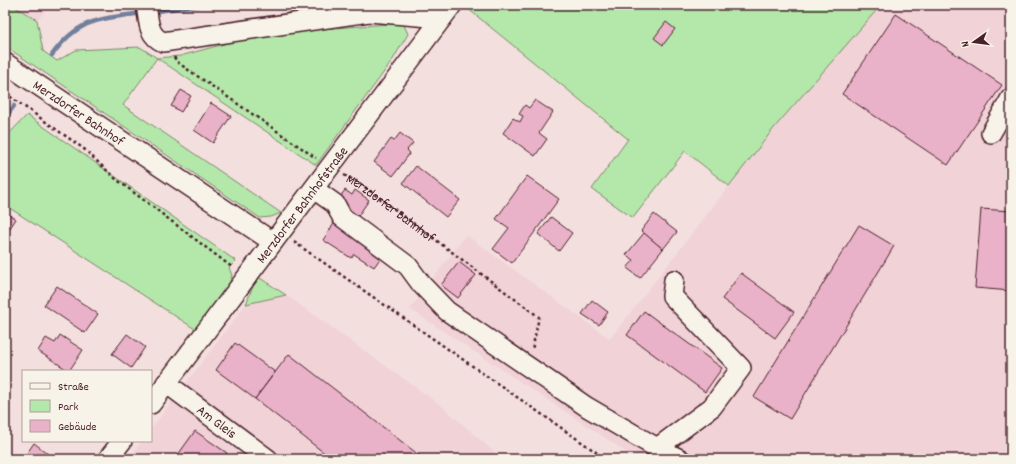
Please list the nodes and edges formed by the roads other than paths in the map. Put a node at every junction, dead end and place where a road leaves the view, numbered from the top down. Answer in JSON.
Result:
{"nodes":[{"id":1,"x":146,"y":5,"type":"edge"},
{"id":2,"x":447,"y":11,"type":"edge"},
{"id":3,"x":5,"y":63,"type":"edge"},
{"id":4,"x":1011,"y":98,"type":"edge"},
{"id":5,"x":991,"y":133,"type":"dead end"},
{"id":6,"x":314,"y":188,"type":"junction"},
{"id":7,"x":276,"y":237,"type":"junction"},
{"id":8,"x":674,"y":280,"type":"dead end"},
{"id":9,"x":166,"y":383,"type":"junction"},
{"id":10,"x":152,"y":403,"type":"edge"},
{"id":11,"x":121,"y":442,"type":"edge"},
{"id":12,"x":657,"y":448,"type":"junction"},
{"id":13,"x":108,"y":459,"type":"edge"},
{"id":14,"x":268,"y":459,"type":"edge"},
{"id":15,"x":680,"y":459,"type":"edge"}],
"edges":[{"from":1,"to":2,"type":"street"},
{"from":2,"to":6,"type":"street","name":"Merzdorfer Bahnhofstraße"},
{"from":3,"to":7,"type":"street","name":"Merzdorfer Bahnhof"},
{"from":4,"to":5,"type":"street"},
{"from":6,"to":7,"type":"street","name":"Merzdorfer Bahnhofstraße"},
{"from":6,"to":12,"type":"street"},
{"from":7,"to":9,"type":"street","name":"Merzdorfer Bahnhofstraße"},
{"from":8,"to":12,"type":"street"},
{"from":9,"to":10,"type":"street","name":"Merzdorfer Bahnhofstraße"},
{"from":9,"to":14,"type":"street","name":"Am Gleis"},
{"from":11,"to":13,"type":"street"},
{"from":12,"to":15,"type":"street"}]}
